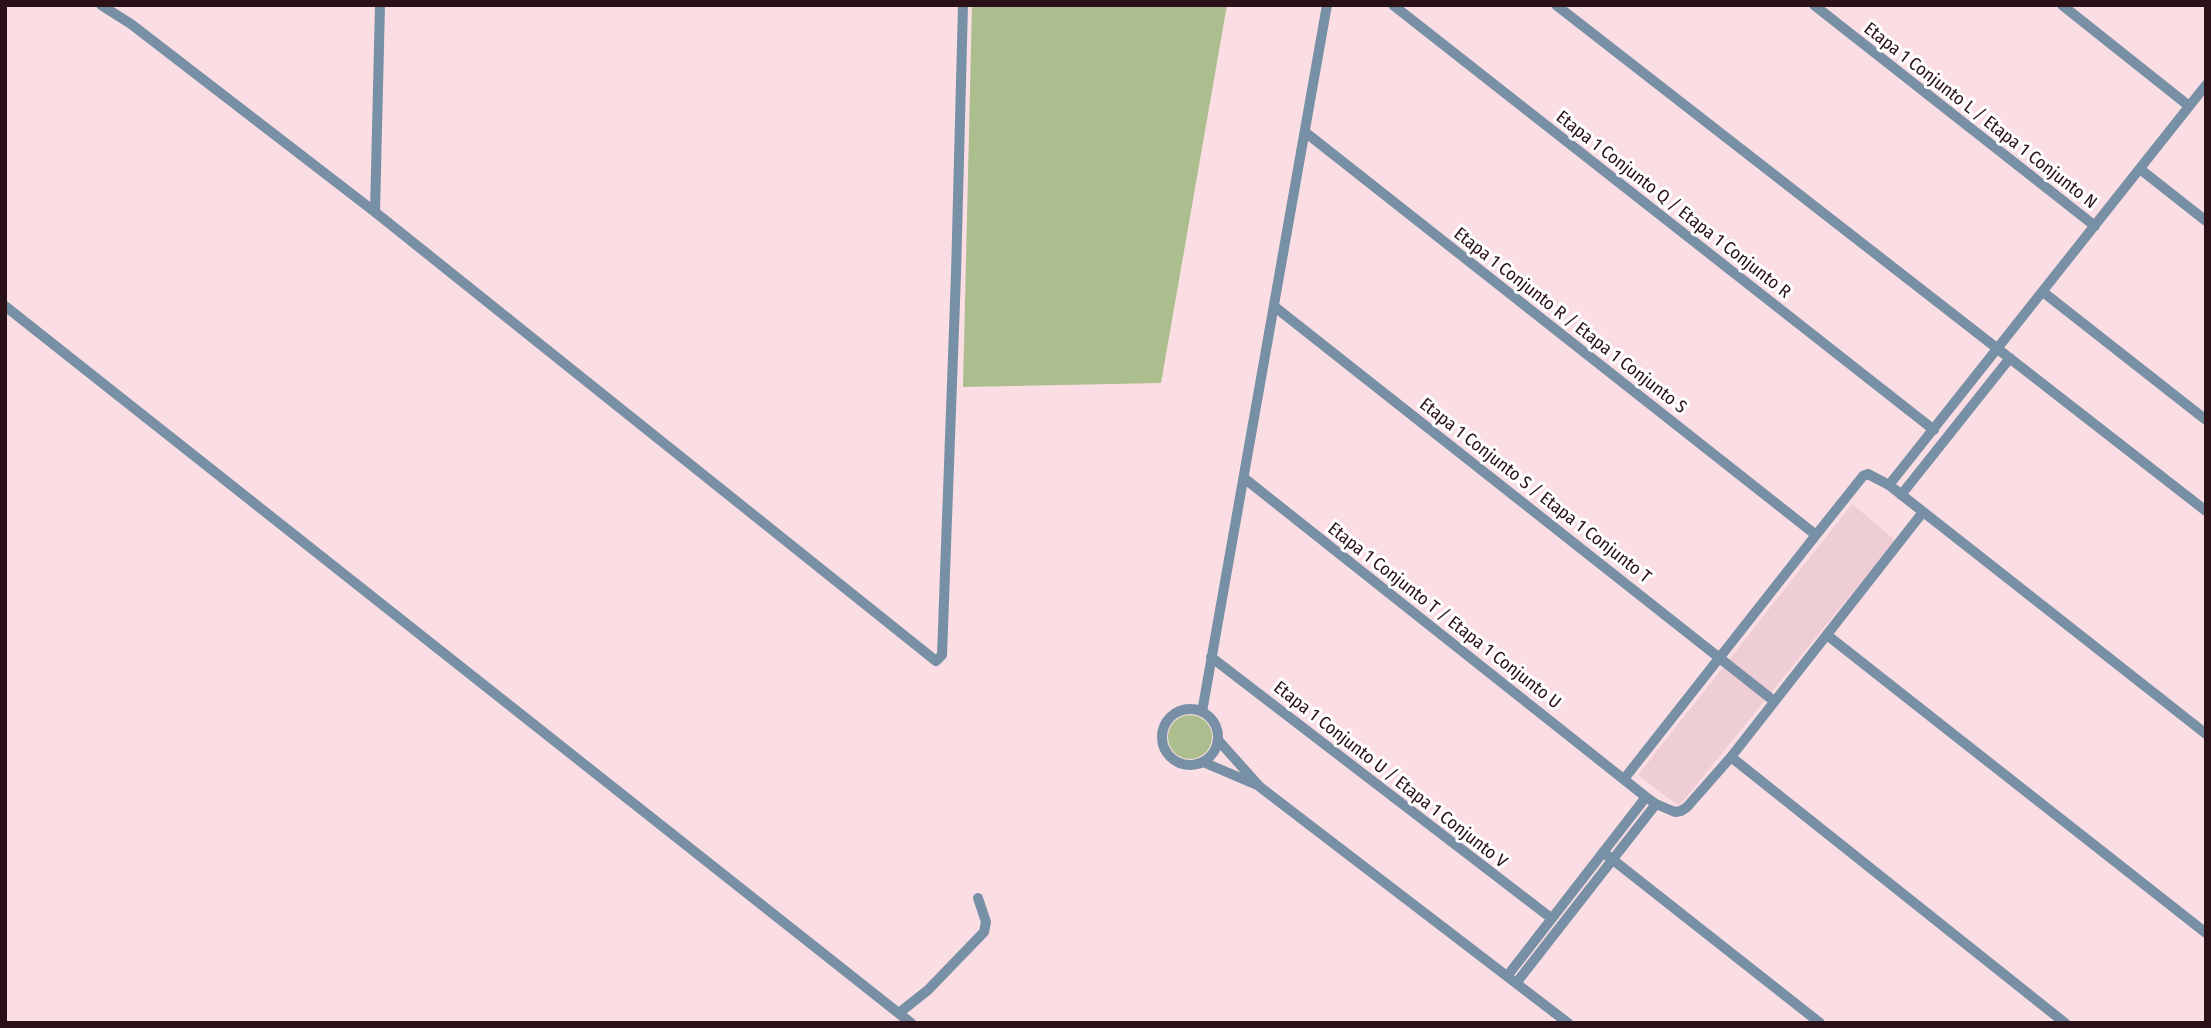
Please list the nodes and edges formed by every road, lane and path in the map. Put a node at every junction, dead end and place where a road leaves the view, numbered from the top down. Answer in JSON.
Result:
{"nodes":[{"id":1,"x":101,"y":5,"type":"edge"},
{"id":2,"x":380,"y":5,"type":"edge"},
{"id":3,"x":963,"y":5,"type":"edge"},
{"id":4,"x":1327,"y":5,"type":"edge"},
{"id":5,"x":1393,"y":5,"type":"edge"},
{"id":6,"x":1556,"y":5,"type":"edge"},
{"id":7,"x":1814,"y":5,"type":"edge"},
{"id":8,"x":2062,"y":5,"type":"edge"},
{"id":9,"x":1568,"y":9,"type":"edge"},
{"id":10,"x":2206,"y":85,"type":"edge"},
{"id":11,"x":2189,"y":106,"type":"junction"},
{"id":12,"x":1305,"y":132,"type":"junction"},
{"id":13,"x":2140,"y":169,"type":"junction"},
{"id":14,"x":375,"y":212,"type":"junction"},
{"id":15,"x":2206,"y":221,"type":"edge"},
{"id":16,"x":2095,"y":226,"type":"junction"},
{"id":17,"x":2043,"y":292,"type":"junction"},
{"id":18,"x":5,"y":306,"type":"edge"},
{"id":19,"x":1275,"y":307,"type":"junction"},
{"id":20,"x":1998,"y":349,"type":"junction"},
{"id":21,"x":2010,"y":358,"type":"junction"},
{"id":22,"x":2206,"y":420,"type":"edge"},
{"id":23,"x":1934,"y":430,"type":"junction"},
{"id":24,"x":1244,"y":478,"type":"junction"},
{"id":25,"x":1889,"y":485,"type":"junction"},
{"id":26,"x":1901,"y":495,"type":"junction"},
{"id":27,"x":2206,"y":511,"type":"edge"},
{"id":28,"x":1923,"y":512,"type":"junction"},
{"id":29,"x":1816,"y":535,"type":"junction"},
{"id":30,"x":1827,"y":635,"type":"junction"},
{"id":31,"x":1720,"y":656,"type":"junction"},
{"id":32,"x":1211,"y":657,"type":"junction"},
{"id":33,"x":1774,"y":701,"type":"junction"},
{"id":34,"x":1202,"y":712,"type":"junction"},
{"id":35,"x":2206,"y":734,"type":"edge"},
{"id":36,"x":1218,"y":740,"type":"junction"},
{"id":37,"x":1731,"y":757,"type":"junction"},
{"id":38,"x":1203,"y":762,"type":"junction"},
{"id":39,"x":1624,"y":779,"type":"junction"},
{"id":40,"x":1260,"y":787,"type":"junction"},
{"id":41,"x":1646,"y":797,"type":"junction"},
{"id":42,"x":1656,"y":804,"type":"junction"},
{"id":43,"x":1603,"y":852,"type":"junction"},
{"id":44,"x":1613,"y":861,"type":"junction"},
{"id":45,"x":978,"y":898,"type":"dead end"},
{"id":46,"x":1550,"y":918,"type":"junction"},
{"id":47,"x":2206,"y":933,"type":"edge"},
{"id":48,"x":1508,"y":975,"type":"junction"},
{"id":49,"x":1517,"y":982,"type":"junction"},
{"id":50,"x":899,"y":1013,"type":"junction"},
{"id":51,"x":912,"y":1023,"type":"edge"},
{"id":52,"x":1568,"y":1023,"type":"edge"},
{"id":53,"x":1820,"y":1023,"type":"edge"},
{"id":54,"x":2065,"y":1023,"type":"edge"}],
"edges":[{"from":1,"to":14,"type":"street"},
{"from":2,"to":14,"type":"street"},
{"from":3,"to":14,"type":"street"},
{"from":4,"to":12,"type":"street"},
{"from":5,"to":23,"type":"street","name":"Etapa 1 Conjunto Q / Etapa 1 Conjunto R"},
{"from":6,"to":9,"type":"street"},
{"from":7,"to":16,"type":"street","name":"Etapa 1 Conjunto L / Etapa 1 Conjunto N"},
{"from":8,"to":11,"type":"street"},
{"from":9,"to":20,"type":"street"},
{"from":10,"to":11,"type":"street"},
{"from":11,"to":13,"type":"street"},
{"from":12,"to":19,"type":"street"},
{"from":12,"to":29,"type":"street","name":"Etapa 1 Conjunto R / Etapa 1 Conjunto S"},
{"from":13,"to":15,"type":"street"},
{"from":13,"to":16,"type":"street"},
{"from":16,"to":17,"type":"street"},
{"from":17,"to":20,"type":"street"},
{"from":17,"to":22,"type":"street"},
{"from":18,"to":50,"type":"street"},
{"from":19,"to":24,"type":"street"},
{"from":19,"to":31,"type":"street","name":"Etapa 1 Conjunto S / Etapa 1 Conjunto T"},
{"from":20,"to":21,"type":"street"},
{"from":20,"to":23,"type":"street"},
{"from":21,"to":26,"type":"street"},
{"from":21,"to":27,"type":"street"},
{"from":23,"to":25,"type":"street"},
{"from":24,"to":32,"type":"street"},
{"from":24,"to":39,"type":"street","name":"Etapa 1 Conjunto T / Etapa 1 Conjunto U"},
{"from":25,"to":26,"type":"street"},
{"from":25,"to":29,"type":"street"},
{"from":26,"to":28,"type":"street"},
{"from":28,"to":30,"type":"street"},
{"from":28,"to":35,"type":"street"},
{"from":29,"to":31,"type":"street"},
{"from":30,"to":33,"type":"street"},
{"from":30,"to":47,"type":"street"},
{"from":31,"to":33,"type":"street","name":"Etapa 1 Conjunto S / Etapa 1 Conjunto T"},
{"from":31,"to":39,"type":"street"},
{"from":32,"to":34,"type":"street"},
{"from":32,"to":46,"type":"street","name":"Etapa 1 Conjunto U / Etapa 1 Conjunto V"},
{"from":33,"to":37,"type":"street"},
{"from":34,"to":36,"type":"street"},
{"from":34,"to":38,"type":"street"},
{"from":36,"to":38,"type":"street"},
{"from":36,"to":40,"type":"street"},
{"from":37,"to":42,"type":"street"},
{"from":37,"to":54,"type":"street"},
{"from":38,"to":40,"type":"street"},
{"from":39,"to":41,"type":"street","name":"Etapa 1 Conjunto T / Etapa 1 Conjunto U"},
{"from":40,"to":48,"type":"street"},
{"from":41,"to":42,"type":"street","name":"Etapa 1 Conjunto T / Etapa 1 Conjunto U"},
{"from":41,"to":43,"type":"street"},
{"from":42,"to":44,"type":"street"},
{"from":43,"to":44,"type":"street"},
{"from":43,"to":46,"type":"street"},
{"from":44,"to":49,"type":"street"},
{"from":44,"to":53,"type":"street"},
{"from":45,"to":50,"type":"street"},
{"from":46,"to":48,"type":"street"},
{"from":48,"to":49,"type":"street"},
{"from":49,"to":52,"type":"street"},
{"from":50,"to":51,"type":"street"}]}
